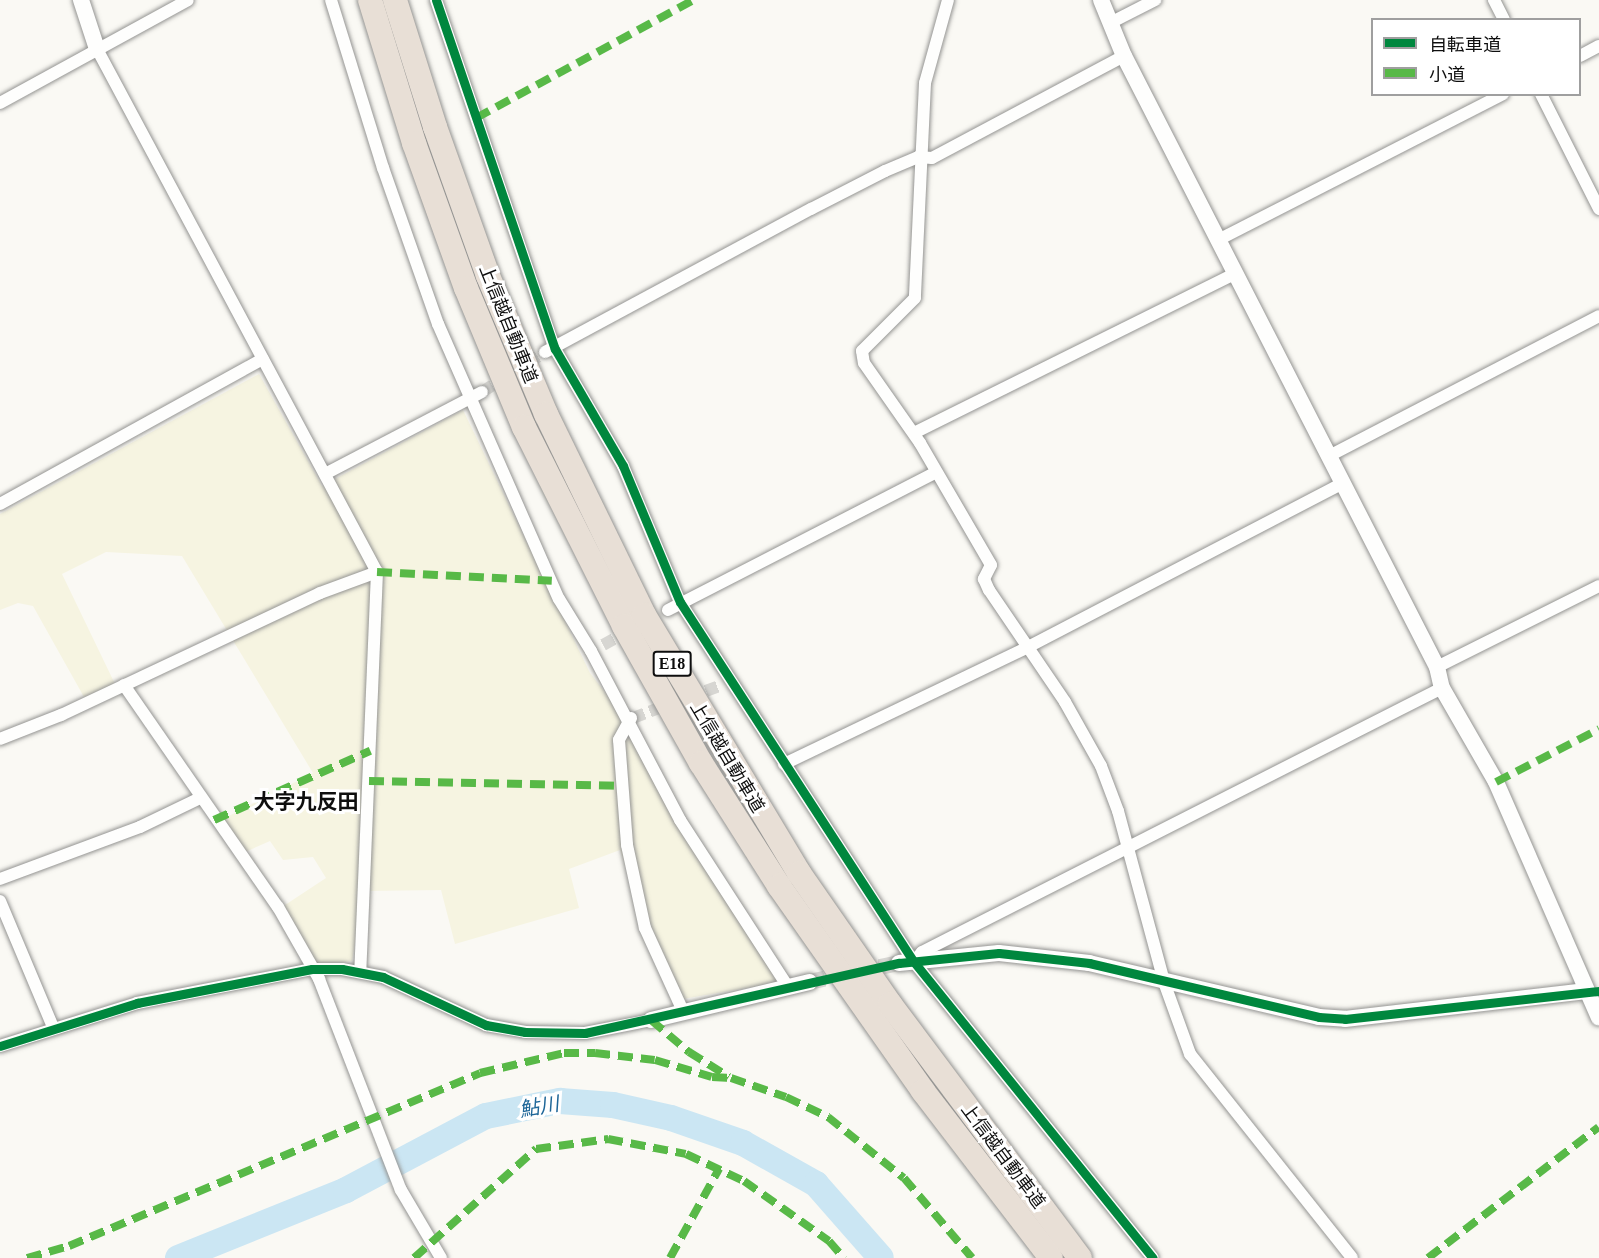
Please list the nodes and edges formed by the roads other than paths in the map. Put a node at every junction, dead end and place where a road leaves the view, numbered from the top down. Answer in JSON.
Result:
{"nodes":[{"id":1,"x":81,"y":0,"type":"edge"},
{"id":2,"x":188,"y":0,"type":"edge"},
{"id":3,"x":331,"y":0,"type":"edge"},
{"id":4,"x":370,"y":0,"type":"edge"},
{"id":5,"x":395,"y":0,"type":"edge"},
{"id":6,"x":436,"y":0,"type":"edge"},
{"id":7,"x":948,"y":0,"type":"edge"},
{"id":8,"x":1101,"y":0,"type":"edge"},
{"id":9,"x":1155,"y":0,"type":"edge"},
{"id":10,"x":1494,"y":0,"type":"edge"},
{"id":11,"x":1503,"y":18,"type":"edge"},
{"id":12,"x":1110,"y":23,"type":"junction"},
{"id":13,"x":1599,"y":46,"type":"edge"},
{"id":14,"x":98,"y":49,"type":"junction"},
{"id":15,"x":1581,"y":55,"type":"edge"},
{"id":16,"x":1124,"y":57,"type":"junction"},
{"id":17,"x":1499,"y":96,"type":"edge"},
{"id":18,"x":1542,"y":96,"type":"edge"},
{"id":19,"x":0,"y":102,"type":"edge"},
{"id":20,"x":918,"y":157,"type":"junction"},
{"id":21,"x":1599,"y":209,"type":"edge"},
{"id":22,"x":1218,"y":240,"type":"junction"},
{"id":23,"x":1235,"y":274,"type":"junction"},
{"id":24,"x":1599,"y":316,"type":"edge"},
{"id":25,"x":550,"y":351,"type":"junction"},
{"id":26,"x":263,"y":359,"type":"junction"},
{"id":27,"x":482,"y":392,"type":"tunnel mouth"},
{"id":28,"x":468,"y":399,"type":"junction"},
{"id":29,"x":914,"y":433,"type":"junction"},
{"id":30,"x":1329,"y":456,"type":"junction"},
{"id":31,"x":935,"y":473,"type":"junction"},
{"id":32,"x":325,"y":474,"type":"junction"},
{"id":33,"x":1343,"y":483,"type":"junction"},
{"id":34,"x":0,"y":504,"type":"edge"},
{"id":35,"x":377,"y":572,"type":"junction"},
{"id":36,"x":1599,"y":586,"type":"edge"},
{"id":37,"x":680,"y":602,"type":"junction"},
{"id":38,"x":668,"y":610,"type":"dead end"},
{"id":39,"x":603,"y":645,"type":"tunnel mouth"},
{"id":40,"x":1028,"y":647,"type":"junction"},
{"id":41,"x":591,"y":651,"type":"junction"},
{"id":42,"x":1437,"y":667,"type":"junction"},
{"id":43,"x":124,"y":685,"type":"junction"},
{"id":44,"x":1442,"y":688,"type":"junction"},
{"id":45,"x":630,"y":719,"type":"junction"},
{"id":46,"x":0,"y":739,"type":"edge"},
{"id":47,"x":784,"y":764,"type":"junction"},
{"id":48,"x":200,"y":798,"type":"junction"},
{"id":49,"x":1128,"y":846,"type":"junction"},
{"id":50,"x":0,"y":879,"type":"edge"},
{"id":51,"x":0,"y":901,"type":"edge"},
{"id":52,"x":907,"y":963,"type":"junction"},
{"id":53,"x":312,"y":969,"type":"junction"},
{"id":54,"x":360,"y":970,"type":"junction"},
{"id":55,"x":809,"y":982,"type":"tunnel mouth"},
{"id":56,"x":1164,"y":982,"type":"junction"},
{"id":57,"x":788,"y":987,"type":"junction"},
{"id":58,"x":1593,"y":991,"type":"edge"},
{"id":59,"x":683,"y":1011,"type":"junction"},
{"id":60,"x":1599,"y":1018,"type":"edge"},
{"id":61,"x":651,"y":1020,"type":"joint"},
{"id":62,"x":53,"y":1026,"type":"junction"},
{"id":63,"x":0,"y":1046,"type":"edge"},
{"id":64,"x":441,"y":1258,"type":"edge"},
{"id":65,"x":1051,"y":1258,"type":"edge"},
{"id":66,"x":1080,"y":1258,"type":"edge"},
{"id":67,"x":1153,"y":1258,"type":"edge"},
{"id":68,"x":1352,"y":1258,"type":"edge"}],
"edges":[{"from":1,"to":14,"type":"street"},
{"from":2,"to":14,"type":"street"},
{"from":3,"to":28,"type":"street"},
{"from":4,"to":65,"type":"highway","name":"上信越自動車道","number":"E18"},
{"from":5,"to":66,"type":"highway","name":"上信越自動車道","number":"E18"},
{"from":6,"to":25,"type":"street"},
{"from":7,"to":20,"type":"street"},
{"from":8,"to":12,"type":"street"},
{"from":9,"to":12,"type":"street"},
{"from":10,"to":11,"type":"street"},
{"from":12,"to":16,"type":"street"},
{"from":13,"to":15,"type":"street"},
{"from":14,"to":19,"type":"street"},
{"from":14,"to":26,"type":"street"},
{"from":16,"to":20,"type":"street"},
{"from":16,"to":22,"type":"street"},
{"from":17,"to":22,"type":"street"},
{"from":18,"to":21,"type":"street"},
{"from":20,"to":25,"type":"street"},
{"from":20,"to":29,"type":"street"},
{"from":22,"to":23,"type":"street"},
{"from":23,"to":29,"type":"street"},
{"from":23,"to":30,"type":"street"},
{"from":24,"to":30,"type":"street"},
{"from":25,"to":37,"type":"street"},
{"from":26,"to":32,"type":"street"},
{"from":26,"to":34,"type":"street"},
{"from":27,"to":28,"type":"street"},
{"from":28,"to":32,"type":"street"},
{"from":28,"to":41,"type":"street"},
{"from":29,"to":31,"type":"street"},
{"from":30,"to":33,"type":"street"},
{"from":31,"to":37,"type":"street"},
{"from":31,"to":40,"type":"street"},
{"from":32,"to":35,"type":"street"},
{"from":33,"to":40,"type":"street"},
{"from":33,"to":42,"type":"street"},
{"from":35,"to":43,"type":"street"},
{"from":35,"to":54,"type":"street"},
{"from":36,"to":42,"type":"street"},
{"from":37,"to":38,"type":"street"},
{"from":37,"to":47,"type":"street"},
{"from":39,"to":41,"type":"street"},
{"from":40,"to":47,"type":"street"},
{"from":40,"to":49,"type":"street"},
{"from":41,"to":45,"type":"street"},
{"from":42,"to":44,"type":"street"},
{"from":43,"to":46,"type":"street"},
{"from":43,"to":48,"type":"street"},
{"from":44,"to":49,"type":"street"},
{"from":44,"to":58,"type":"street"},
{"from":45,"to":57,"type":"street"},
{"from":45,"to":59,"type":"street"},
{"from":47,"to":52,"type":"street"},
{"from":48,"to":50,"type":"street"},
{"from":48,"to":53,"type":"street"},
{"from":49,"to":52,"type":"street"},
{"from":49,"to":56,"type":"street"},
{"from":51,"to":62,"type":"street"},
{"from":52,"to":56,"type":"street"},
{"from":52,"to":67,"type":"street"},
{"from":53,"to":54,"type":"street"},
{"from":53,"to":62,"type":"street"},
{"from":53,"to":64,"type":"street"},
{"from":54,"to":61,"type":"street"},
{"from":55,"to":57,"type":"street"},
{"from":56,"to":58,"type":"street"},
{"from":56,"to":68,"type":"street"},
{"from":57,"to":59,"type":"street"},
{"from":58,"to":60,"type":"street"},
{"from":59,"to":61,"type":"street"},
{"from":62,"to":63,"type":"street"}]}
